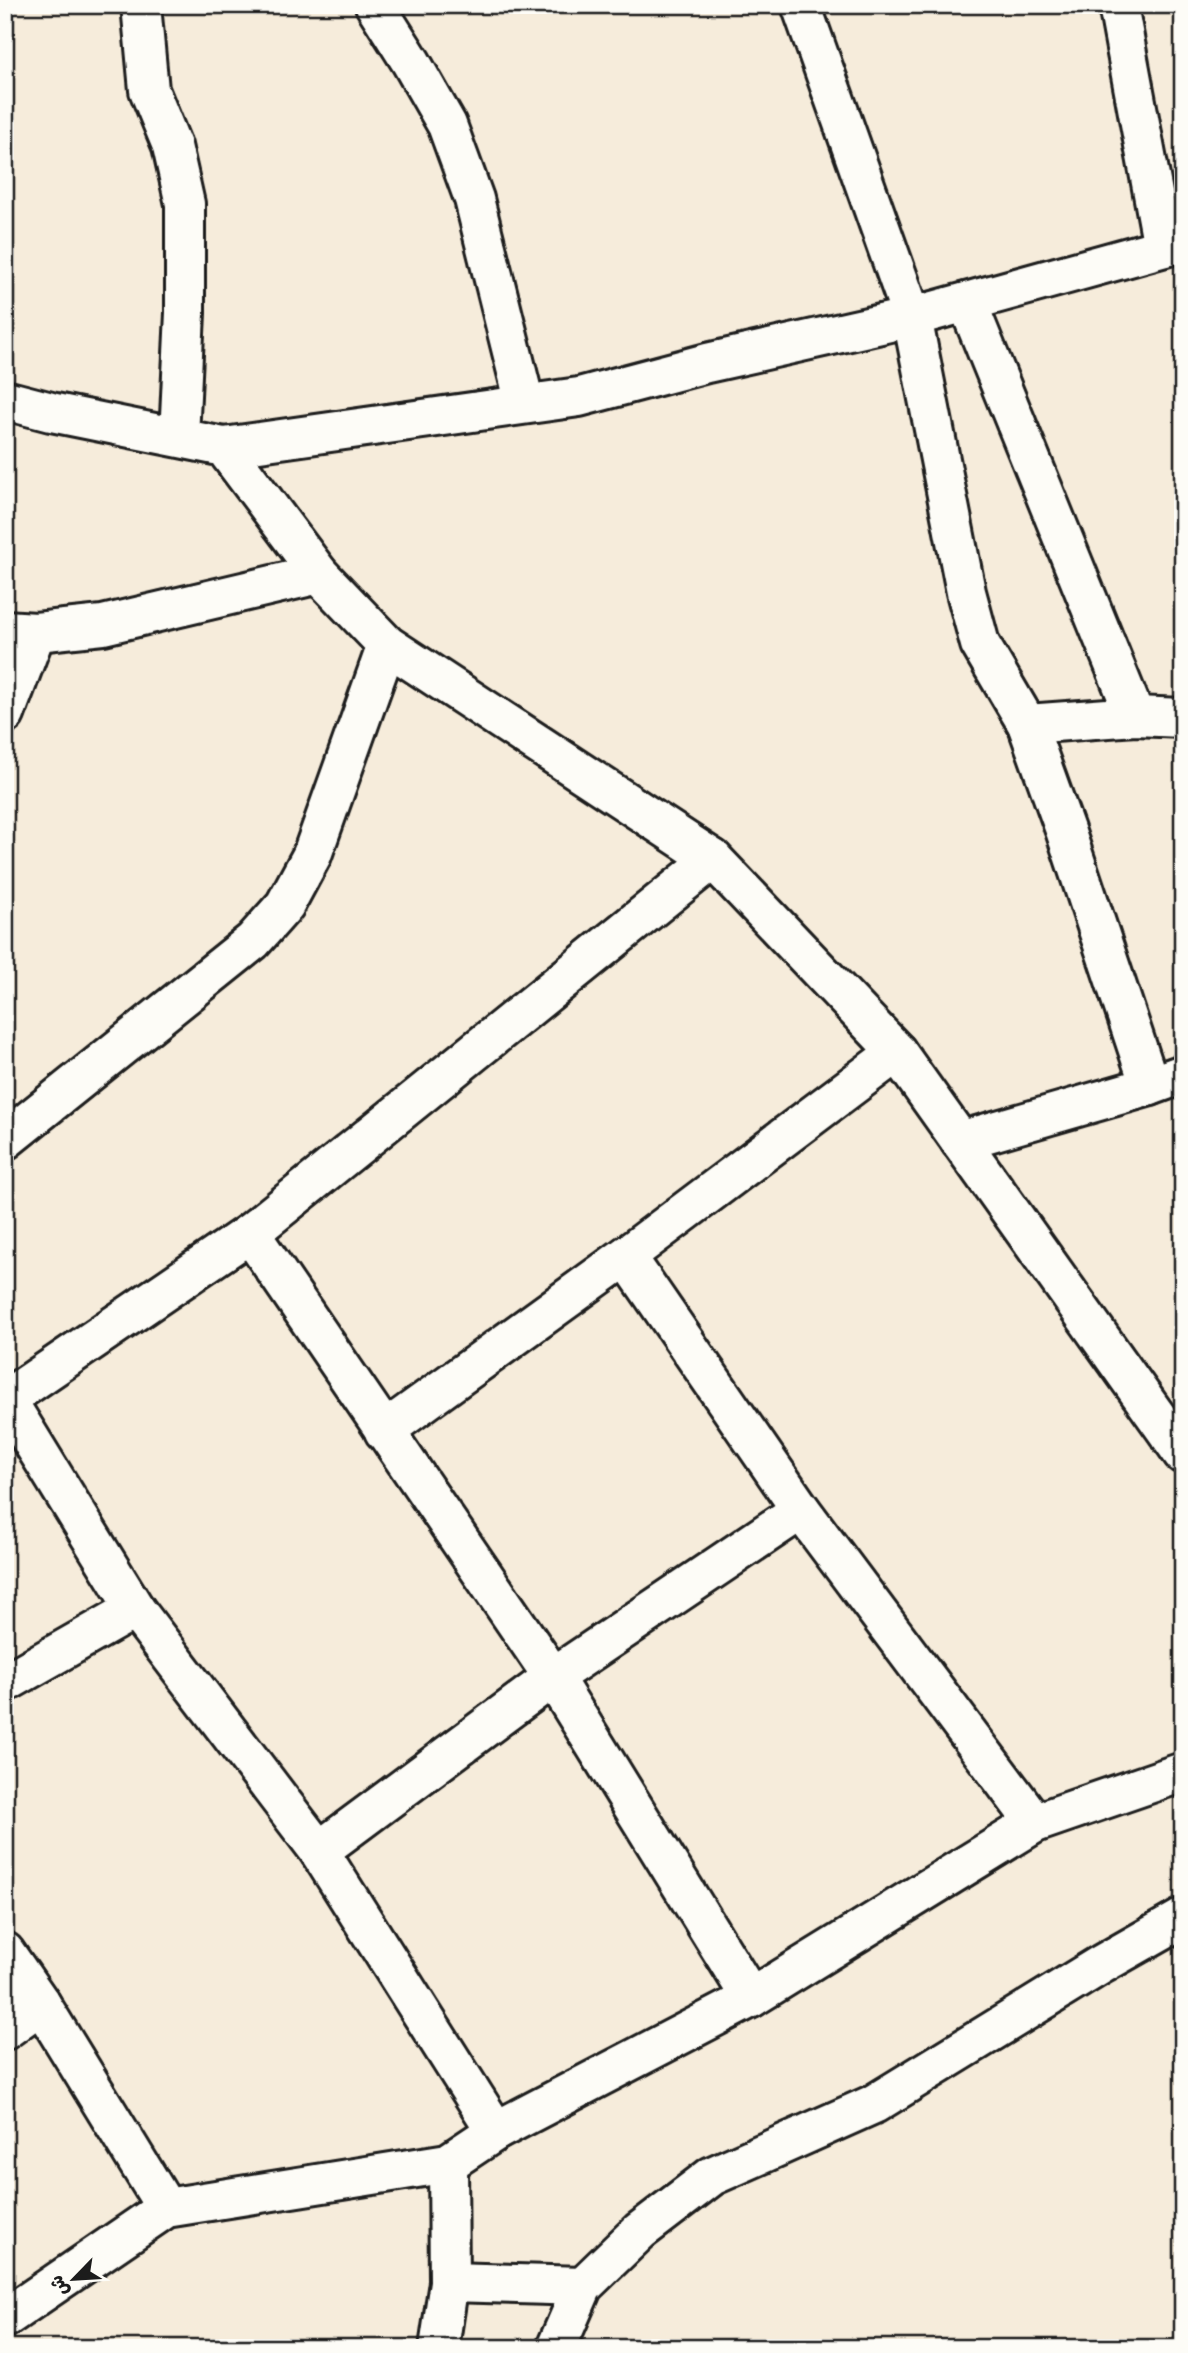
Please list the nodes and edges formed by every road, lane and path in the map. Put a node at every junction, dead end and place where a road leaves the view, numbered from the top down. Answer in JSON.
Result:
{"nodes":[{"id":1,"x":141,"y":5,"type":"edge"},
{"id":2,"x":375,"y":5,"type":"edge"},
{"id":3,"x":801,"y":5,"type":"edge"},
{"id":4,"x":1118,"y":5,"type":"edge"},
{"id":5,"x":1173,"y":245,"type":"edge"},
{"id":6,"x":967,"y":303,"type":"junction"},
{"id":7,"x":912,"y":317,"type":"junction"},
{"id":8,"x":5,"y":400,"type":"edge"},
{"id":9,"x":525,"y":404,"type":"junction"},
{"id":10,"x":178,"y":438,"type":"junction"},
{"id":11,"x":224,"y":446,"type":"junction"},
{"id":12,"x":318,"y":574,"type":"junction"},
{"id":13,"x":21,"y":631,"type":"edge"},
{"id":14,"x":387,"y":645,"type":"junction"},
{"id":15,"x":5,"y":714,"type":"edge"},
{"id":16,"x":1135,"y":716,"type":"junction"},
{"id":17,"x":1183,"y":718,"type":"edge"},
{"id":18,"x":1027,"y":723,"type":"junction"},
{"id":19,"x":713,"y":859,"type":"junction"},
{"id":20,"x":897,"y":1052,"type":"junction"},
{"id":21,"x":1166,"y":1080,"type":"edge"},
{"id":22,"x":5,"y":1140,"type":"edge"},
{"id":23,"x":960,"y":1140,"type":"junction"},
{"id":24,"x":250,"y":1233,"type":"junction"},
{"id":25,"x":626,"y":1256,"type":"junction"},
{"id":26,"x":6,"y":1399,"type":"edge"},
{"id":27,"x":384,"y":1431,"type":"junction"},
{"id":28,"x":1183,"y":1454,"type":"edge"},
{"id":29,"x":801,"y":1510,"type":"junction"},
{"id":30,"x":135,"y":1609,"type":"junction"},
{"id":31,"x":553,"y":1677,"type":"junction"},
{"id":32,"x":5,"y":1683,"type":"edge"},
{"id":33,"x":1183,"y":1772,"type":"edge"},
{"id":34,"x":1035,"y":1823,"type":"junction"},
{"id":35,"x":318,"y":1851,"type":"junction"},
{"id":36,"x":1183,"y":1917,"type":"edge"},
{"id":37,"x":5,"y":1952,"type":"edge"},
{"id":38,"x":751,"y":1998,"type":"junction"},
{"id":39,"x":41,"y":2004,"type":"junction"},
{"id":40,"x":5,"y":2030,"type":"edge"},
{"id":41,"x":496,"y":2131,"type":"junction"},
{"id":42,"x":448,"y":2163,"type":"junction"},
{"id":43,"x":166,"y":2208,"type":"junction"},
{"id":44,"x":449,"y":2282,"type":"junction"},
{"id":45,"x":583,"y":2286,"type":"junction"},
{"id":46,"x":5,"y":2318,"type":"edge"},
{"id":47,"x":439,"y":2348,"type":"edge"},
{"id":48,"x":556,"y":2348,"type":"edge"}],
"edges":[{"from":1,"to":10,"type":"street"},
{"from":2,"to":9,"type":"street"},
{"from":3,"to":7,"type":"street"},
{"from":4,"to":5,"type":"street"},
{"from":5,"to":6,"type":"street"},
{"from":6,"to":7,"type":"street"},
{"from":6,"to":16,"type":"street"},
{"from":7,"to":9,"type":"street"},
{"from":7,"to":18,"type":"street"},
{"from":8,"to":10,"type":"street"},
{"from":9,"to":11,"type":"street"},
{"from":10,"to":11,"type":"street"},
{"from":11,"to":12,"type":"street"},
{"from":12,"to":13,"type":"street"},
{"from":12,"to":14,"type":"street"},
{"from":13,"to":15,"type":"street"},
{"from":14,"to":19,"type":"street"},
{"from":14,"to":22,"type":"street"},
{"from":16,"to":17,"type":"street"},
{"from":16,"to":18,"type":"street"},
{"from":18,"to":21,"type":"street"},
{"from":19,"to":20,"type":"street"},
{"from":19,"to":24,"type":"street"},
{"from":20,"to":23,"type":"street"},
{"from":20,"to":25,"type":"street"},
{"from":21,"to":23,"type":"street"},
{"from":23,"to":28,"type":"street"},
{"from":24,"to":26,"type":"street"},
{"from":24,"to":27,"type":"street"},
{"from":25,"to":27,"type":"street"},
{"from":25,"to":29,"type":"street"},
{"from":26,"to":30,"type":"street"},
{"from":27,"to":31,"type":"street"},
{"from":29,"to":31,"type":"street"},
{"from":29,"to":34,"type":"street"},
{"from":30,"to":32,"type":"street"},
{"from":30,"to":35,"type":"street"},
{"from":31,"to":35,"type":"street"},
{"from":31,"to":38,"type":"street"},
{"from":33,"to":34,"type":"street"},
{"from":34,"to":38,"type":"street"},
{"from":35,"to":41,"type":"street"},
{"from":36,"to":45,"type":"street"},
{"from":37,"to":39,"type":"street"},
{"from":38,"to":41,"type":"street"},
{"from":39,"to":40,"type":"street"},
{"from":39,"to":43,"type":"street"},
{"from":41,"to":42,"type":"street"},
{"from":42,"to":43,"type":"street"},
{"from":42,"to":44,"type":"street"},
{"from":43,"to":46,"type":"street"},
{"from":44,"to":45,"type":"street"},
{"from":44,"to":47,"type":"street"},
{"from":45,"to":48,"type":"street"}]}
